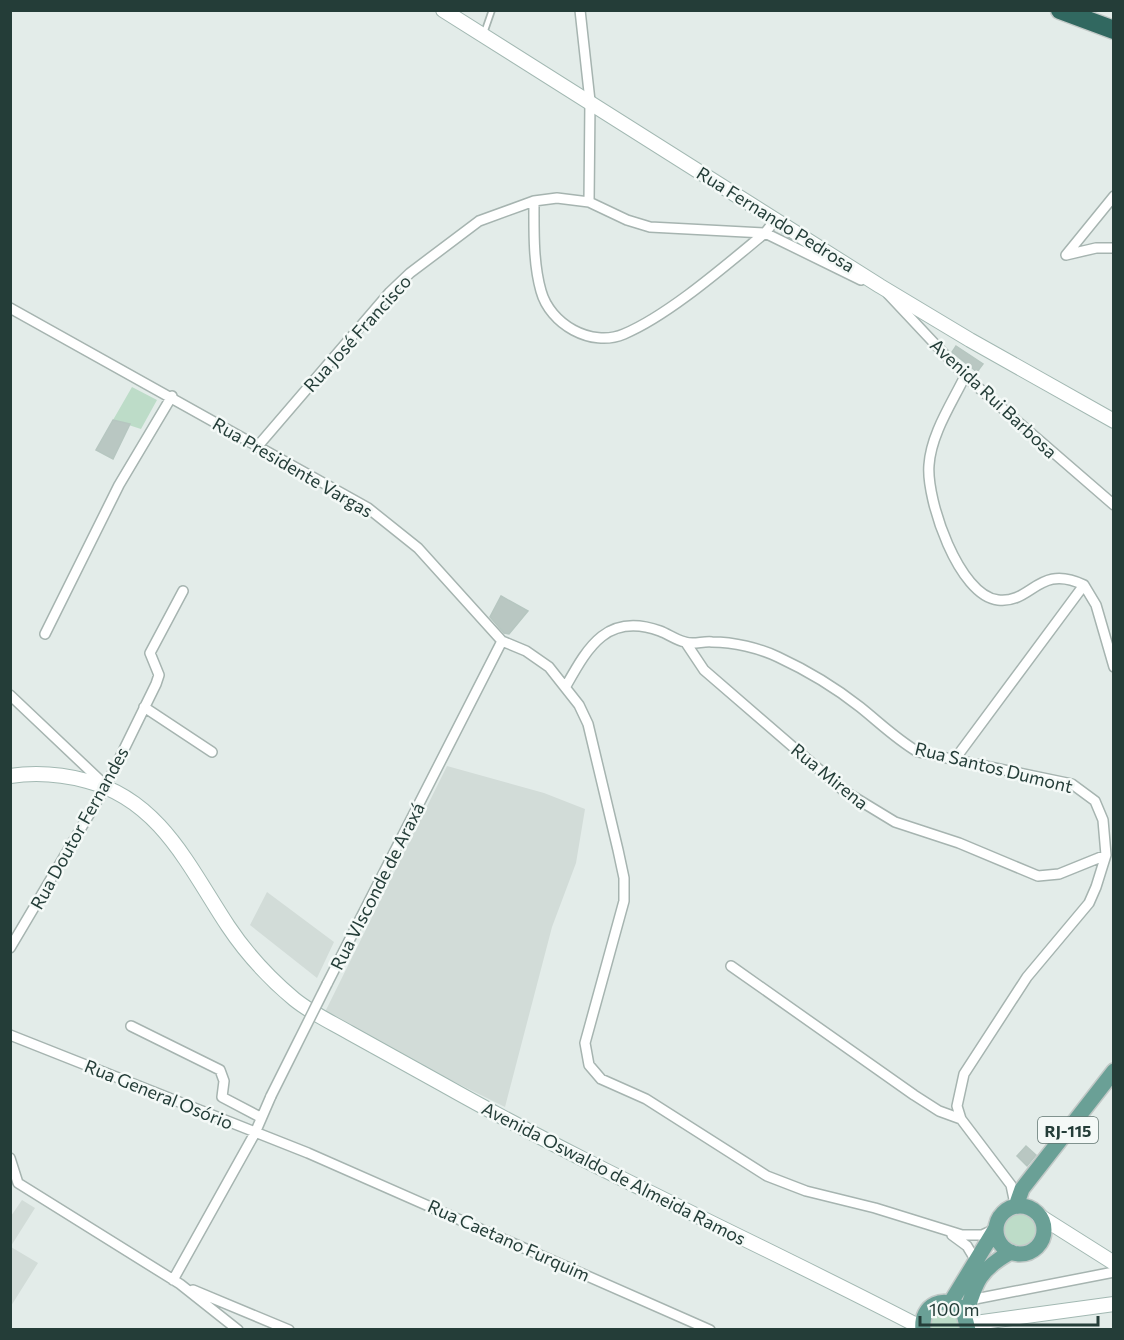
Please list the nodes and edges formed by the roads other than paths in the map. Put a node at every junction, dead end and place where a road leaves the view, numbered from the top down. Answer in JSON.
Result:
{"nodes":[{"id":1,"x":443,"y":10,"type":"edge"},
{"id":2,"x":492,"y":10,"type":"edge"},
{"id":3,"x":580,"y":10,"type":"edge"},
{"id":4,"x":1060,"y":10,"type":"edge"},
{"id":5,"x":1113,"y":30,"type":"edge"},
{"id":6,"x":483,"y":35,"type":"junction"},
{"id":7,"x":590,"y":101,"type":"junction"},
{"id":8,"x":1113,"y":196,"type":"edge"},
{"id":9,"x":534,"y":201,"type":"junction"},
{"id":10,"x":589,"y":202,"type":"junction"},
{"id":11,"x":776,"y":219,"type":"junction"},
{"id":12,"x":765,"y":233,"type":"junction"},
{"id":13,"x":1113,"y":248,"type":"edge"},
{"id":14,"x":878,"y":284,"type":"junction"},
{"id":15,"x":10,"y":308,"type":"edge"},
{"id":16,"x":965,"y":376,"type":"junction"},
{"id":17,"x":172,"y":396,"type":"junction"},
{"id":18,"x":1113,"y":421,"type":"edge"},
{"id":19,"x":257,"y":447,"type":"junction"},
{"id":20,"x":1113,"y":505,"type":"edge"},
{"id":21,"x":1084,"y":585,"type":"junction"},
{"id":22,"x":183,"y":591,"type":"dead end"},
{"id":23,"x":45,"y":634,"type":"dead end"},
{"id":24,"x":502,"y":641,"type":"junction"},
{"id":25,"x":686,"y":643,"type":"junction"},
{"id":26,"x":1113,"y":667,"type":"edge"},
{"id":27,"x":566,"y":686,"type":"junction"},
{"id":28,"x":10,"y":695,"type":"edge"},
{"id":29,"x":144,"y":707,"type":"junction"},
{"id":30,"x":212,"y":752,"type":"dead end"},
{"id":31,"x":955,"y":759,"type":"junction"},
{"id":32,"x":10,"y":776,"type":"edge"},
{"id":33,"x":106,"y":786,"type":"junction"},
{"id":34,"x":1106,"y":855,"type":"junction"},
{"id":35,"x":10,"y":948,"type":"edge"},
{"id":36,"x":731,"y":966,"type":"dead end"},
{"id":37,"x":130,"y":1026,"type":"dead end"},
{"id":38,"x":10,"y":1035,"type":"edge"},
{"id":39,"x":1113,"y":1071,"type":"edge"},
{"id":40,"x":260,"y":1117,"type":"junction"},
{"id":41,"x":961,"y":1119,"type":"junction"},
{"id":42,"x":255,"y":1133,"type":"junction"},
{"id":43,"x":308,"y":1153,"type":"joint"},
{"id":44,"x":10,"y":1158,"type":"edge"},
{"id":45,"x":13,"y":1182,"type":"edge"},
{"id":46,"x":1016,"y":1187,"type":"junction"},
{"id":47,"x":1016,"y":1207,"type":"junction"},
{"id":48,"x":1037,"y":1214,"type":"junction"},
{"id":49,"x":997,"y":1228,"type":"junction"},
{"id":50,"x":945,"y":1230,"type":"junction"},
{"id":51,"x":1011,"y":1252,"type":"junction"},
{"id":52,"x":976,"y":1261,"type":"junction"},
{"id":53,"x":1113,"y":1263,"type":"edge"},
{"id":54,"x":1113,"y":1272,"type":"edge"},
{"id":55,"x":176,"y":1282,"type":"junction"},
{"id":56,"x":951,"y":1302,"type":"junction"},
{"id":57,"x":1113,"y":1304,"type":"edge"},
{"id":58,"x":968,"y":1317,"type":"edge"},
{"id":59,"x":238,"y":1329,"type":"edge"},
{"id":60,"x":289,"y":1329,"type":"edge"},
{"id":61,"x":710,"y":1329,"type":"edge"},
{"id":62,"x":922,"y":1329,"type":"edge"}],
"edges":[{"from":1,"to":6,"type":"street","name":"Rua Fernando Pedrosa"},
{"from":2,"to":6,"type":"lane"},
{"from":3,"to":7,"type":"street"},
{"from":4,"to":5,"type":"highway"},
{"from":6,"to":7,"type":"street","name":"Rua Fernando Pedrosa"},
{"from":7,"to":10,"type":"street"},
{"from":7,"to":11,"type":"street","name":"Rua Fernando Pedrosa"},
{"from":8,"to":13,"type":"street"},
{"from":9,"to":10,"type":"street","name":"Rua José Francisco"},
{"from":9,"to":12,"type":"street"},
{"from":9,"to":19,"type":"street","name":"Rua José Francisco"},
{"from":10,"to":12,"type":"street","name":"Rua José Francisco"},
{"from":11,"to":12,"type":"street"},
{"from":11,"to":14,"type":"street","name":"Rua Fernando Pedrosa"},
{"from":12,"to":14,"type":"street","name":"Rua José Francisco"},
{"from":14,"to":16,"type":"street","name":"Avenida Rui Barbosa"},
{"from":14,"to":18,"type":"street","name":"Rua Fernando Pedrosa"},
{"from":15,"to":17,"type":"street","name":"Rua Presidente Vargas"},
{"from":16,"to":20,"type":"street","name":"Avenida Rui Barbosa"},
{"from":16,"to":21,"type":"street"},
{"from":17,"to":19,"type":"street","name":"Rua Presidente Vargas"},
{"from":17,"to":23,"type":"street"},
{"from":19,"to":24,"type":"street","name":"Rua Presidente Vargas"},
{"from":21,"to":26,"type":"street"},
{"from":21,"to":31,"type":"street"},
{"from":22,"to":29,"type":"street","name":"Rua Doutor Fernandes"},
{"from":24,"to":27,"type":"street","name":"Rua Presidente Vargas"},
{"from":24,"to":40,"type":"street","name":"Rua VIsconde de Araxá","bridge":true},
{"from":25,"to":27,"type":"street","name":"Rua Santos Dumont"},
{"from":25,"to":31,"type":"street","name":"Rua Santos Dumont"},
{"from":25,"to":34,"type":"street","name":"Rua Mirena"},
{"from":27,"to":50,"type":"street","name":"Rua Presidente Vargas"},
{"from":28,"to":33,"type":"street"},
{"from":29,"to":30,"type":"street"},
{"from":29,"to":33,"type":"street","name":"Rua Doutor Fernandes"},
{"from":31,"to":34,"type":"street","name":"Rua Santos Dumont"},
{"from":32,"to":33,"type":"street","name":"Avenida Oswaldo de Almeida Ramos"},
{"from":33,"to":35,"type":"street","name":"Rua Doutor Fernandes"},
{"from":33,"to":62,"type":"street","name":"Avenida Oswaldo de Almeida Ramos"},
{"from":34,"to":41,"type":"street","name":"Rua Santos Dumont"},
{"from":36,"to":41,"type":"street"},
{"from":37,"to":40,"type":"street"},
{"from":38,"to":42,"type":"street","name":"Rua General Osório"},
{"from":39,"to":46,"type":"main road","number":"RJ-115"},
{"from":40,"to":42,"type":"street","name":"Rua VIsconde de Araxá"},
{"from":41,"to":46,"type":"street"},
{"from":42,"to":43,"type":"street","name":"Rua General Osório"},
{"from":42,"to":55,"type":"street","name":"Rua VIsconde de Araxá"},
{"from":43,"to":61,"type":"street","name":"Rua Caetano Furquim"},
{"from":44,"to":45,"type":"street"},
{"from":45,"to":55,"type":"street"},
{"from":46,"to":47,"type":"main road","number":"RJ-115"},
{"from":46,"to":48,"type":"main road"},
{"from":47,"to":48,"type":"main road"},
{"from":47,"to":49,"type":"main road","number":"RJ-115"},
{"from":48,"to":51,"type":"main road"},
{"from":48,"to":53,"type":"street"},
{"from":49,"to":50,"type":"street","name":"Rua Presidente Vargas"},
{"from":49,"to":51,"type":"main road"},
{"from":49,"to":52,"type":"main road"},
{"from":50,"to":52,"type":"street","name":"Rua Presidente Vargas"},
{"from":51,"to":58,"type":"main road"},
{"from":52,"to":56,"type":"main road"},
{"from":54,"to":58,"type":"street"},
{"from":55,"to":59,"type":"street"},
{"from":55,"to":60,"type":"street"},
{"from":56,"to":58,"type":"main road"},
{"from":56,"to":62,"type":"main road"},
{"from":57,"to":58,"type":"street"}]}
